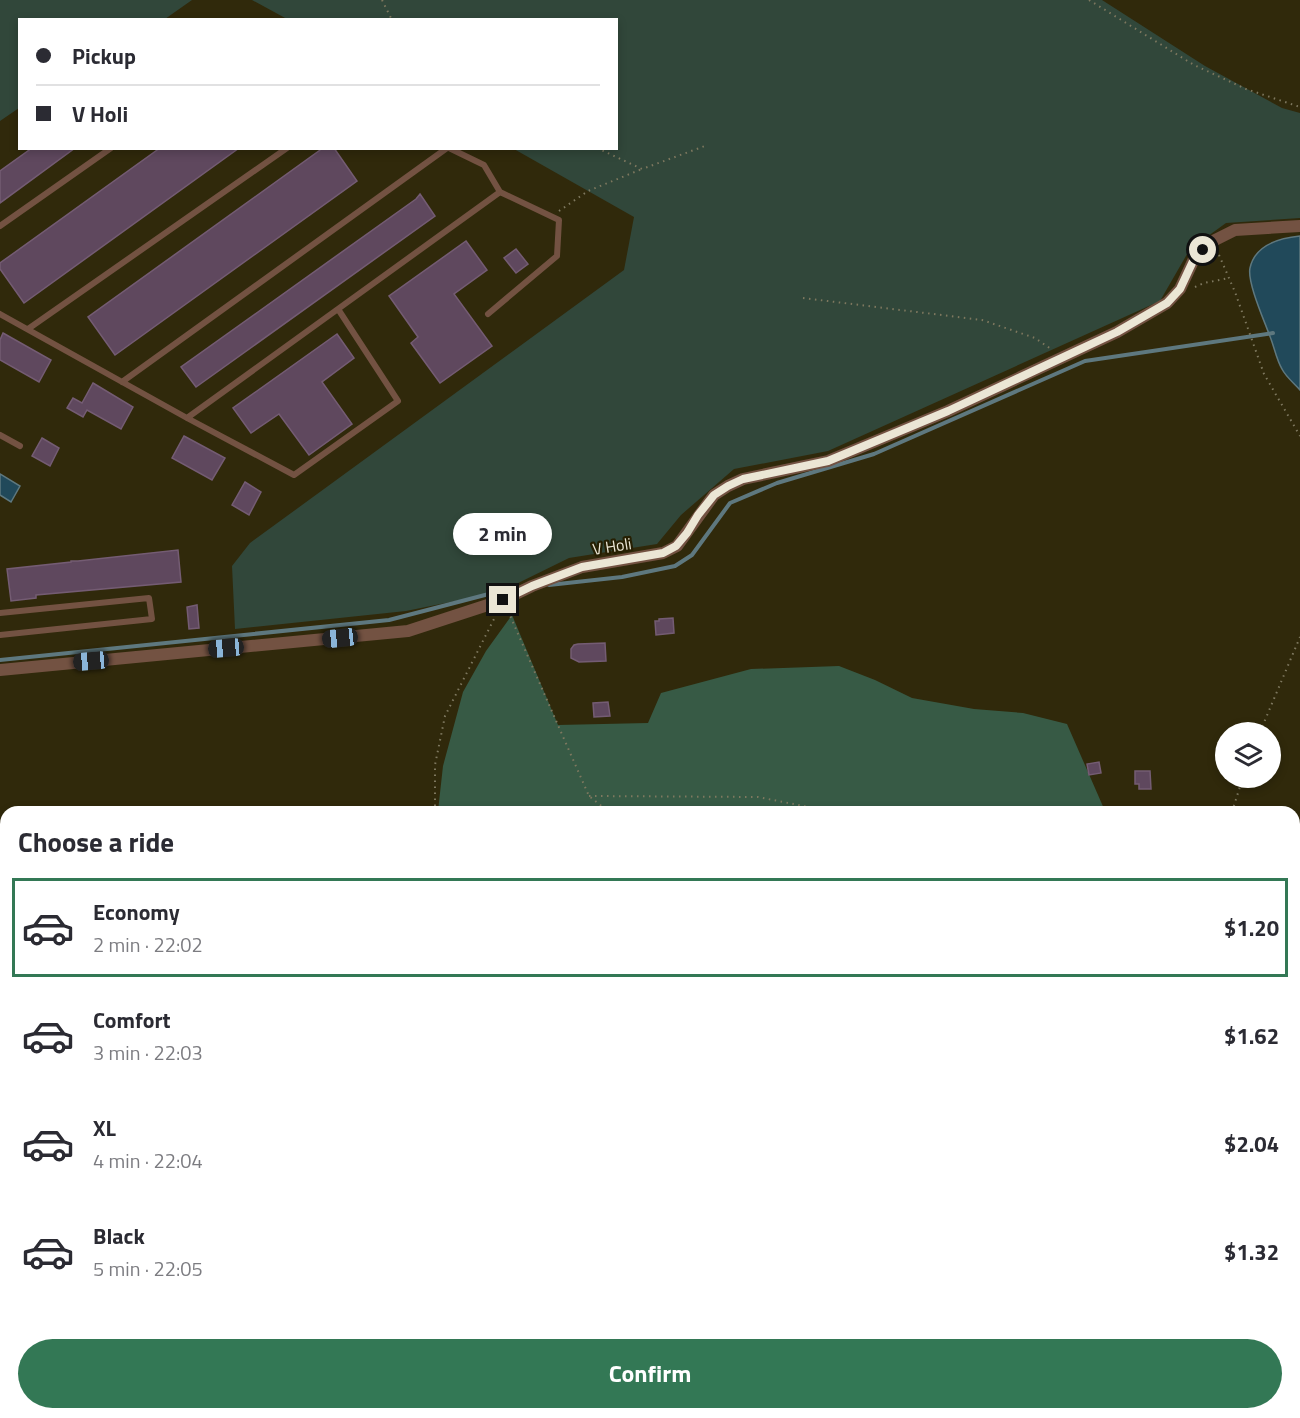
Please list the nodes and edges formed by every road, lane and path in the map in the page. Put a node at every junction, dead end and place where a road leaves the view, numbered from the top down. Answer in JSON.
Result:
{"nodes":[{"id":1,"x":382,"y":0,"type":"edge"},
{"id":2,"x":1089,"y":0,"type":"edge"},
{"id":3,"x":391,"y":18,"type":"edge"},
{"id":4,"x":1300,"y":107,"type":"edge"},
{"id":5,"x":705,"y":146,"type":"dead end"},
{"id":6,"x":108,"y":150,"type":"edge"},
{"id":7,"x":284,"y":150,"type":"edge"},
{"id":8,"x":445,"y":150,"type":"edge"},
{"id":9,"x":452,"y":150,"type":"edge"},
{"id":10,"x":601,"y":150,"type":"edge"},
{"id":11,"x":642,"y":169,"type":"junction"},
{"id":12,"x":500,"y":192,"type":"junction"},
{"id":13,"x":552,"y":216,"type":"junction"},
{"id":14,"x":0,"y":226,"type":"edge"},
{"id":15,"x":1300,"y":226,"type":"edge"},
{"id":16,"x":1213,"y":241,"type":"junction"},
{"id":17,"x":1229,"y":279,"type":"junction"},
{"id":18,"x":1193,"y":288,"type":"dead end"},
{"id":19,"x":802,"y":298,"type":"dead end"},
{"id":20,"x":338,"y":309,"type":"junction"},
{"id":21,"x":0,"y":314,"type":"edge"},
{"id":22,"x":488,"y":314,"type":"dead end"},
{"id":23,"x":28,"y":329,"type":"junction"},
{"id":24,"x":1064,"y":357,"type":"junction"},
{"id":25,"x":122,"y":382,"type":"junction"},
{"id":26,"x":187,"y":418,"type":"junction"},
{"id":27,"x":0,"y":435,"type":"edge"},
{"id":28,"x":1300,"y":436,"type":"edge"},
{"id":29,"x":20,"y":446,"type":"dead end"},
{"id":30,"x":503,"y":600,"type":"junction"},
{"id":31,"x":0,"y":613,"type":"edge"},
{"id":32,"x":0,"y":634,"type":"edge"},
{"id":33,"x":1300,"y":637,"type":"edge"},
{"id":34,"x":0,"y":670,"type":"edge"},
{"id":35,"x":1264,"y":722,"type":"edge"},
{"id":36,"x":1240,"y":788,"type":"edge"},
{"id":37,"x":589,"y":796,"type":"junction"},
{"id":38,"x":435,"y":806,"type":"edge"},
{"id":39,"x":602,"y":806,"type":"edge"},
{"id":40,"x":804,"y":806,"type":"edge"},
{"id":41,"x":1234,"y":806,"type":"edge"}],
"edges":[{"from":1,"to":3,"type":"path"},
{"from":2,"to":4,"type":"path"},
{"from":5,"to":11,"type":"path"},
{"from":6,"to":14,"type":"lane"},
{"from":7,"to":23,"type":"lane"},
{"from":8,"to":25,"type":"lane"},
{"from":9,"to":12,"type":"lane"},
{"from":10,"to":11,"type":"path"},
{"from":11,"to":13,"type":"path"},
{"from":12,"to":13,"type":"lane"},
{"from":12,"to":20,"type":"lane"},
{"from":13,"to":22,"type":"lane"},
{"from":15,"to":16,"type":"street"},
{"from":16,"to":17,"type":"path"},
{"from":16,"to":24,"type":"street","name":"V Holi"},
{"from":17,"to":18,"type":"path"},
{"from":17,"to":28,"type":"path"},
{"from":19,"to":24,"type":"path"},
{"from":20,"to":26,"type":"lane"},
{"from":20,"to":26,"type":"lane"},
{"from":21,"to":23,"type":"lane"},
{"from":23,"to":25,"type":"lane"},
{"from":24,"to":30,"type":"street","name":"V Holi"},
{"from":25,"to":26,"type":"lane"},
{"from":27,"to":29,"type":"lane"},
{"from":30,"to":34,"type":"street","name":"V Holi"},
{"from":30,"to":37,"type":"path"},
{"from":30,"to":38,"type":"path"},
{"from":31,"to":32,"type":"lane"},
{"from":33,"to":35,"type":"path"},
{"from":36,"to":41,"type":"path"},
{"from":37,"to":39,"type":"path"},
{"from":37,"to":40,"type":"path"}]}
